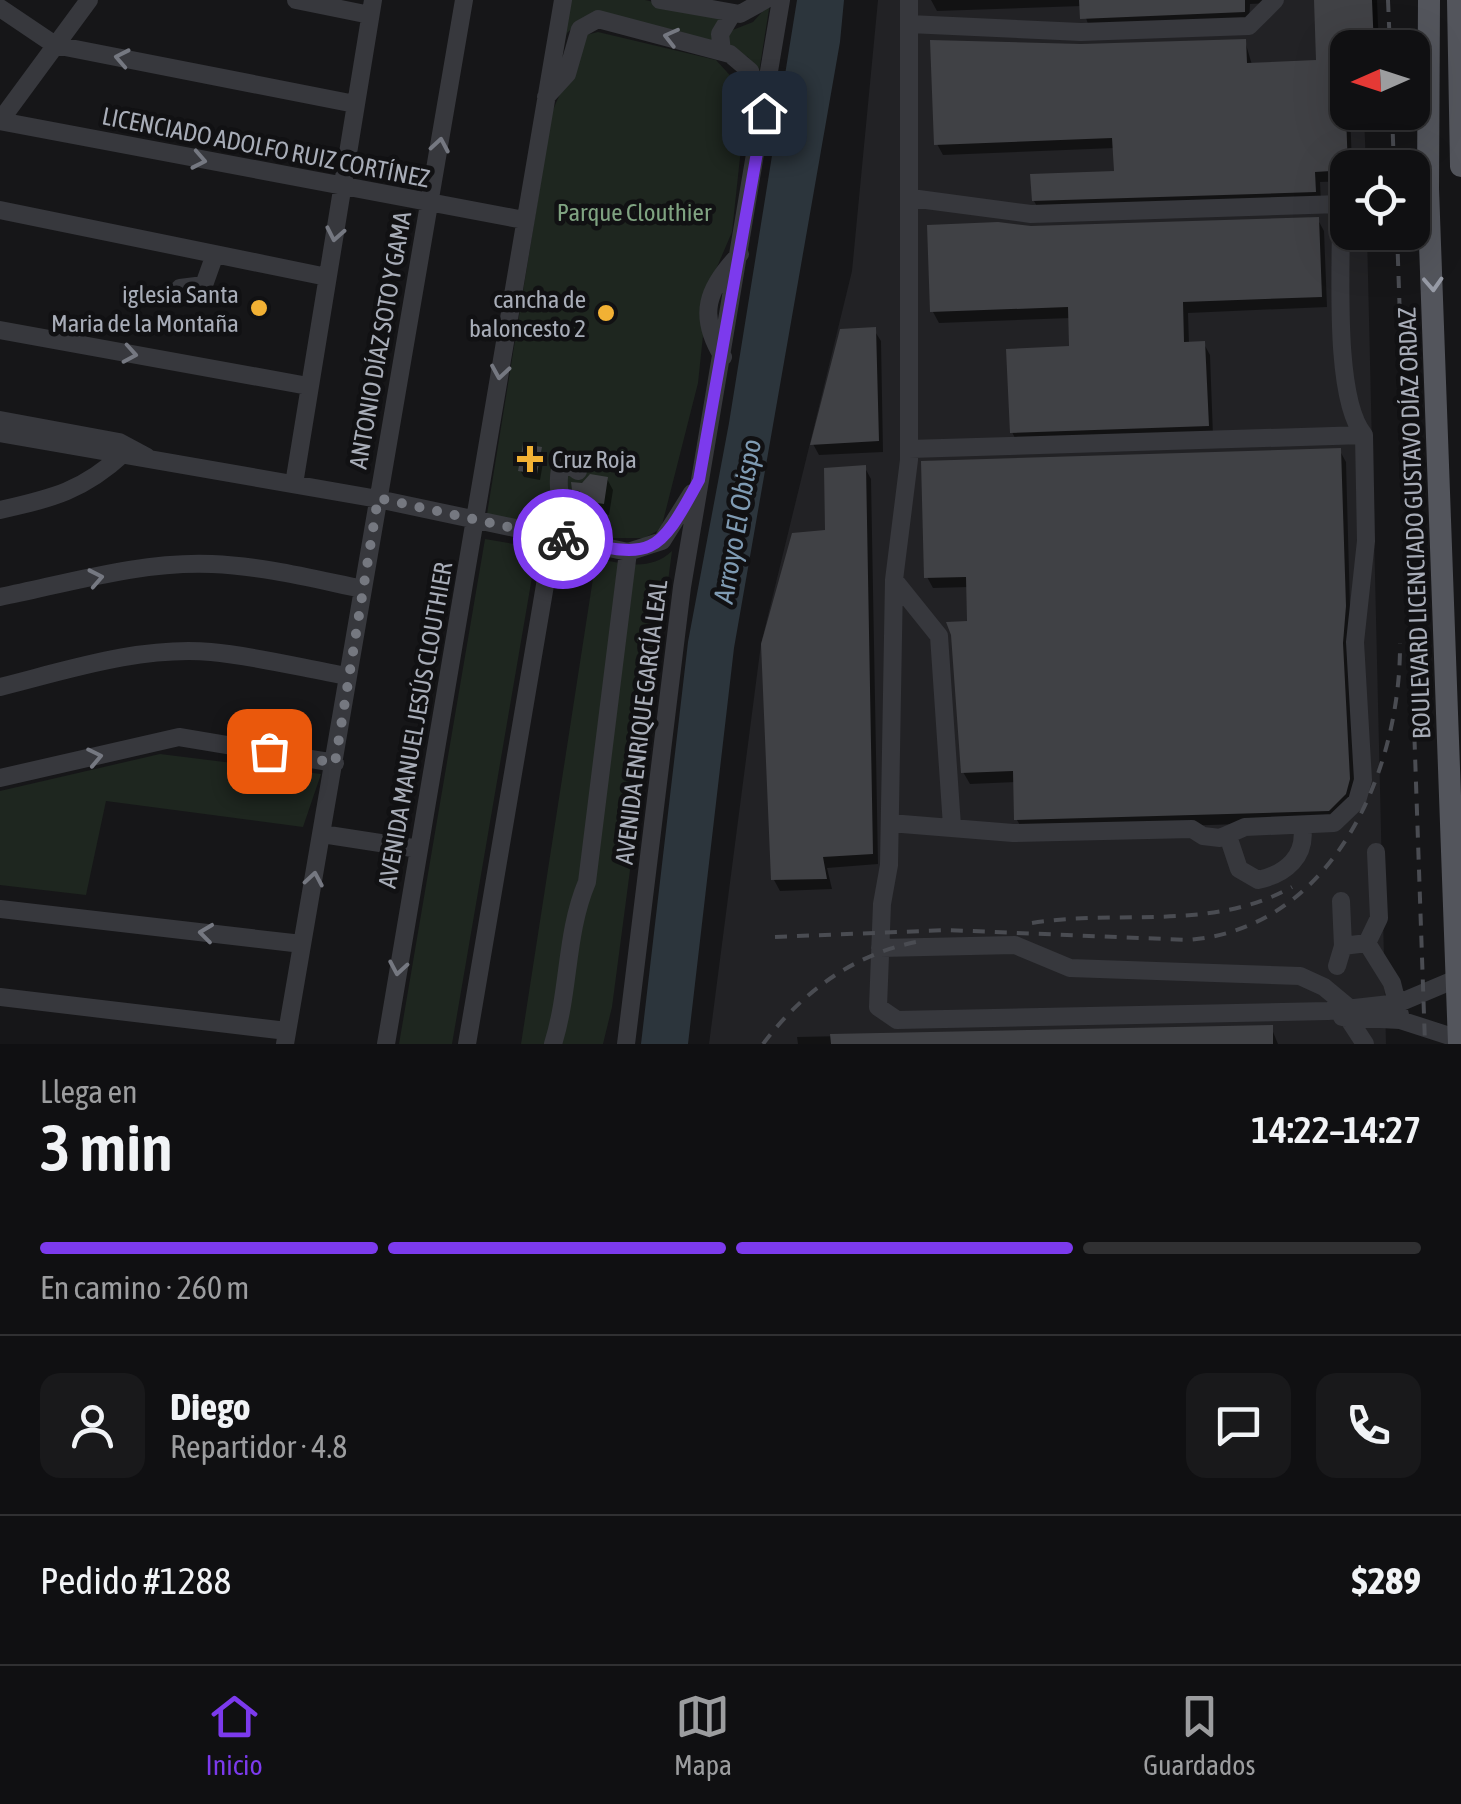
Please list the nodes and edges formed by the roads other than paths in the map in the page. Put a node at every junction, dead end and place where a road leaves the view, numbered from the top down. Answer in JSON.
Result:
{"nodes":[{"id":1,"x":90,"y":0,"type":"edge"},
{"id":2,"x":296,"y":0,"type":"edge"},
{"id":3,"x":464,"y":0,"type":"edge"},
{"id":4,"x":564,"y":0,"type":"edge"},
{"id":5,"x":660,"y":0,"type":"edge"},
{"id":6,"x":765,"y":0,"type":"edge"},
{"id":7,"x":781,"y":0,"type":"edge"},
{"id":8,"x":910,"y":0,"type":"edge"},
{"id":9,"x":1275,"y":0,"type":"edge"},
{"id":10,"x":1414,"y":0,"type":"edge"},
{"id":11,"x":1430,"y":0,"type":"edge"},
{"id":12,"x":1459,"y":6,"type":"edge"},
{"id":13,"x":372,"y":7,"type":"edge"},
{"id":14,"x":0,"y":8,"type":"edge"},
{"id":15,"x":736,"y":9,"type":"edge"},
{"id":16,"x":909,"y":24,"type":"junction"},
{"id":17,"x":1422,"y":30,"type":"edge"},
{"id":18,"x":1427,"y":30,"type":"edge"},
{"id":19,"x":55,"y":45,"type":"junction"},
{"id":20,"x":722,"y":51,"type":"junction"},
{"id":21,"x":546,"y":97,"type":"junction"},
{"id":22,"x":355,"y":104,"type":"junction"},
{"id":23,"x":764,"y":113,"type":"junction"},
{"id":24,"x":0,"y":121,"type":"edge"},
{"id":25,"x":1461,"y":166,"type":"edge"},
{"id":26,"x":344,"y":189,"type":"junction"},
{"id":27,"x":911,"y":198,"type":"junction"},
{"id":28,"x":1330,"y":200,"type":"edge"},
{"id":29,"x":430,"y":204,"type":"junction"},
{"id":30,"x":0,"y":210,"type":"edge"},
{"id":31,"x":524,"y":220,"type":"junction"},
{"id":32,"x":1344,"y":250,"type":"edge"},
{"id":33,"x":1423,"y":250,"type":"edge"},
{"id":34,"x":214,"y":256,"type":"junction"},
{"id":35,"x":328,"y":277,"type":"junction"},
{"id":36,"x":180,"y":288,"type":"dead end"},
{"id":37,"x":0,"y":330,"type":"edge"},
{"id":38,"x":308,"y":386,"type":"junction"},
{"id":39,"x":0,"y":420,"type":"edge"},
{"id":40,"x":0,"y":432,"type":"edge"},
{"id":41,"x":1364,"y":435,"type":"junction"},
{"id":42,"x":909,"y":449,"type":"junction"},
{"id":43,"x":126,"y":451,"type":"junction"},
{"id":44,"x":578,"y":470,"type":"dead end"},
{"id":45,"x":699,"y":480,"type":"junction"},
{"id":46,"x":294,"y":484,"type":"junction"},
{"id":47,"x":378,"y":498,"type":"junction"},
{"id":48,"x":0,"y":510,"type":"edge"},
{"id":49,"x":477,"y":520,"type":"junction"},
{"id":50,"x":559,"y":539,"type":"junction"},
{"id":51,"x":628,"y":552,"type":"junction"},
{"id":52,"x":894,"y":580,"type":"junction"},
{"id":53,"x":363,"y":589,"type":"junction"},
{"id":54,"x":0,"y":597,"type":"edge"},
{"id":55,"x":347,"y":676,"type":"junction"},
{"id":56,"x":0,"y":687,"type":"edge"},
{"id":57,"x":335,"y":763,"type":"junction"},
{"id":58,"x":0,"y":778,"type":"edge"},
{"id":59,"x":890,"y":823,"type":"junction"},
{"id":60,"x":952,"y":826,"type":"junction"},
{"id":61,"x":1302,"y":826,"type":"junction"},
{"id":62,"x":322,"y":834,"type":"junction"},
{"id":63,"x":1228,"y":836,"type":"junction"},
{"id":64,"x":418,"y":849,"type":"junction"},
{"id":65,"x":1376,"y":852,"type":"dead end"},
{"id":66,"x":1341,"y":900,"type":"dead end"},
{"id":67,"x":0,"y":909,"type":"edge"},
{"id":68,"x":1367,"y":943,"type":"junction"},
{"id":69,"x":302,"y":944,"type":"junction"},
{"id":70,"x":1344,"y":946,"type":"junction"},
{"id":71,"x":880,"y":948,"type":"junction"},
{"id":72,"x":1336,"y":966,"type":"dead end"},
{"id":73,"x":636,"y":978,"type":"junction"},
{"id":74,"x":1456,"y":979,"type":"junction"},
{"id":75,"x":0,"y":997,"type":"edge"},
{"id":76,"x":1399,"y":1012,"type":"junction"},
{"id":77,"x":1349,"y":1014,"type":"junction"},
{"id":78,"x":286,"y":1038,"type":"edge"},
{"id":79,"x":1459,"y":1042,"type":"edge"},
{"id":80,"x":386,"y":1044,"type":"edge"},
{"id":81,"x":466,"y":1044,"type":"edge"},
{"id":82,"x":554,"y":1044,"type":"edge"},
{"id":83,"x":618,"y":1044,"type":"edge"},
{"id":84,"x":626,"y":1044,"type":"edge"},
{"id":85,"x":1366,"y":1044,"type":"edge"}],
"edges":[{"from":1,"to":19,"type":"street"},
{"from":2,"to":13,"type":"street"},
{"from":29,"to":3,"type":"street","name":"ANTONIO DÍAZ SOTO Y GAMA","one_way":true},
{"from":4,"to":21,"type":"street","name":"AVENIDA MANUEL JESÚS CLOUTHIER"},
{"from":5,"to":15,"type":"street"},
{"from":6,"to":15,"type":"street"},
{"from":7,"to":23,"type":"street","name":"AVENIDA ENRIQUE GARCÍA LEAL"},
{"from":8,"to":16,"type":"street"},
{"from":9,"to":16,"type":"street"},
{"from":10,"to":17,"type":"main road"},
{"from":11,"to":18,"type":"main road","name":"BOULEVARD LICENCIADO GUSTAVO DÍAZ ORDAZ"},
{"from":12,"to":25,"type":"main road"},
{"from":13,"to":22,"type":"street"},
{"from":14,"to":19,"type":"street"},
{"from":15,"to":20,"type":"street"},
{"from":16,"to":27,"type":"street"},
{"from":22,"to":19,"type":"street","one_way":true},
{"from":19,"to":24,"type":"street"},
{"from":20,"to":21,"type":"street","one_way":true},
{"from":20,"to":23,"type":"street"},
{"from":21,"to":31,"type":"street","name":"AVENIDA MANUEL JESÚS CLOUTHIER"},
{"from":22,"to":26,"type":"street"},
{"from":23,"to":45,"type":"street","name":"AVENIDA ENRIQUE GARCÍA LEAL"},
{"from":24,"to":26,"type":"street","name":"LICENCIADO ADOLFO RUIZ CORTÍNEZ","one_way":true},
{"from":26,"to":29,"type":"street","name":"LICENCIADO ADOLFO RUIZ CORTÍNEZ"},
{"from":26,"to":35,"type":"street","one_way":true},
{"from":27,"to":28,"type":"street"},
{"from":27,"to":42,"type":"street"},
{"from":29,"to":31,"type":"street","name":"LICENCIADO ADOLFO RUIZ CORTÍNEZ"},
{"from":29,"to":47,"type":"street","name":"ANTONIO DÍAZ SOTO Y GAMA"},
{"from":30,"to":34,"type":"street"},
{"from":31,"to":49,"type":"street","name":"AVENIDA MANUEL JESÚS CLOUTHIER","one_way":true},
{"from":32,"to":41,"type":"street"},
{"from":33,"to":74,"type":"main road","name":"BOULEVARD LICENCIADO GUSTAVO DÍAZ ORDAZ","one_way":true},
{"from":34,"to":35,"type":"street"},
{"from":34,"to":36,"type":"street"},
{"from":35,"to":38,"type":"street"},
{"from":37,"to":38,"type":"street","one_way":true},
{"from":38,"to":46,"type":"street"},
{"from":39,"to":43,"type":"street"},
{"from":40,"to":43,"type":"street"},
{"from":41,"to":42,"type":"street"},
{"from":41,"to":61,"type":"street"},
{"from":42,"to":52,"type":"street"},
{"from":43,"to":46,"type":"street"},
{"from":43,"to":48,"type":"street"},
{"from":44,"to":50,"type":"street"},
{"from":45,"to":51,"type":"street"},
{"from":45,"to":73,"type":"street","name":"AVENIDA ENRIQUE GARCÍA LEAL"},
{"from":46,"to":47,"type":"street"},
{"from":47,"to":49,"type":"street"},
{"from":47,"to":53,"type":"street","name":"ANTONIO DÍAZ SOTO Y GAMA"},
{"from":49,"to":50,"type":"street"},
{"from":49,"to":64,"type":"street","name":"AVENIDA MANUEL JESÚS CLOUTHIER"},
{"from":50,"to":51,"type":"street"},
{"from":50,"to":81,"type":"street"},
{"from":51,"to":82,"type":"street"},
{"from":52,"to":59,"type":"street"},
{"from":52,"to":60,"type":"street"},
{"from":54,"to":53,"type":"street","one_way":true},
{"from":53,"to":55,"type":"street","name":"ANTONIO DÍAZ SOTO Y GAMA"},
{"from":55,"to":56,"type":"street"},
{"from":55,"to":57,"type":"street","name":"ANTONIO DÍAZ SOTO Y GAMA"},
{"from":58,"to":57,"type":"street","one_way":true},
{"from":57,"to":62,"type":"street","name":"ANTONIO DÍAZ SOTO Y GAMA"},
{"from":59,"to":60,"type":"street"},
{"from":59,"to":71,"type":"street"},
{"from":60,"to":63,"type":"street"},
{"from":61,"to":63,"type":"street"},
{"from":61,"to":63,"type":"street"},
{"from":62,"to":64,"type":"street"},
{"from":69,"to":62,"type":"street","name":"ANTONIO DÍAZ SOTO Y GAMA","one_way":true},
{"from":64,"to":80,"type":"street","name":"AVENIDA MANUEL JESÚS CLOUTHIER","one_way":true},
{"from":65,"to":68,"type":"street"},
{"from":66,"to":70,"type":"street"},
{"from":69,"to":67,"type":"street","one_way":true},
{"from":68,"to":70,"type":"street"},
{"from":68,"to":76,"type":"street"},
{"from":69,"to":78,"type":"street","name":"ANTONIO DÍAZ SOTO Y GAMA"},
{"from":70,"to":72,"type":"street"},
{"from":71,"to":77,"type":"street"},
{"from":71,"to":77,"type":"street"},
{"from":73,"to":83,"type":"street"},
{"from":73,"to":84,"type":"street"},
{"from":74,"to":76,"type":"street"},
{"from":74,"to":79,"type":"main road","name":"BOULEVARD LICENCIADO GUSTAVO DÍAZ ORDAZ"},
{"from":75,"to":78,"type":"street"},
{"from":76,"to":77,"type":"street"},
{"from":76,"to":79,"type":"street"},
{"from":77,"to":85,"type":"street"}]}
